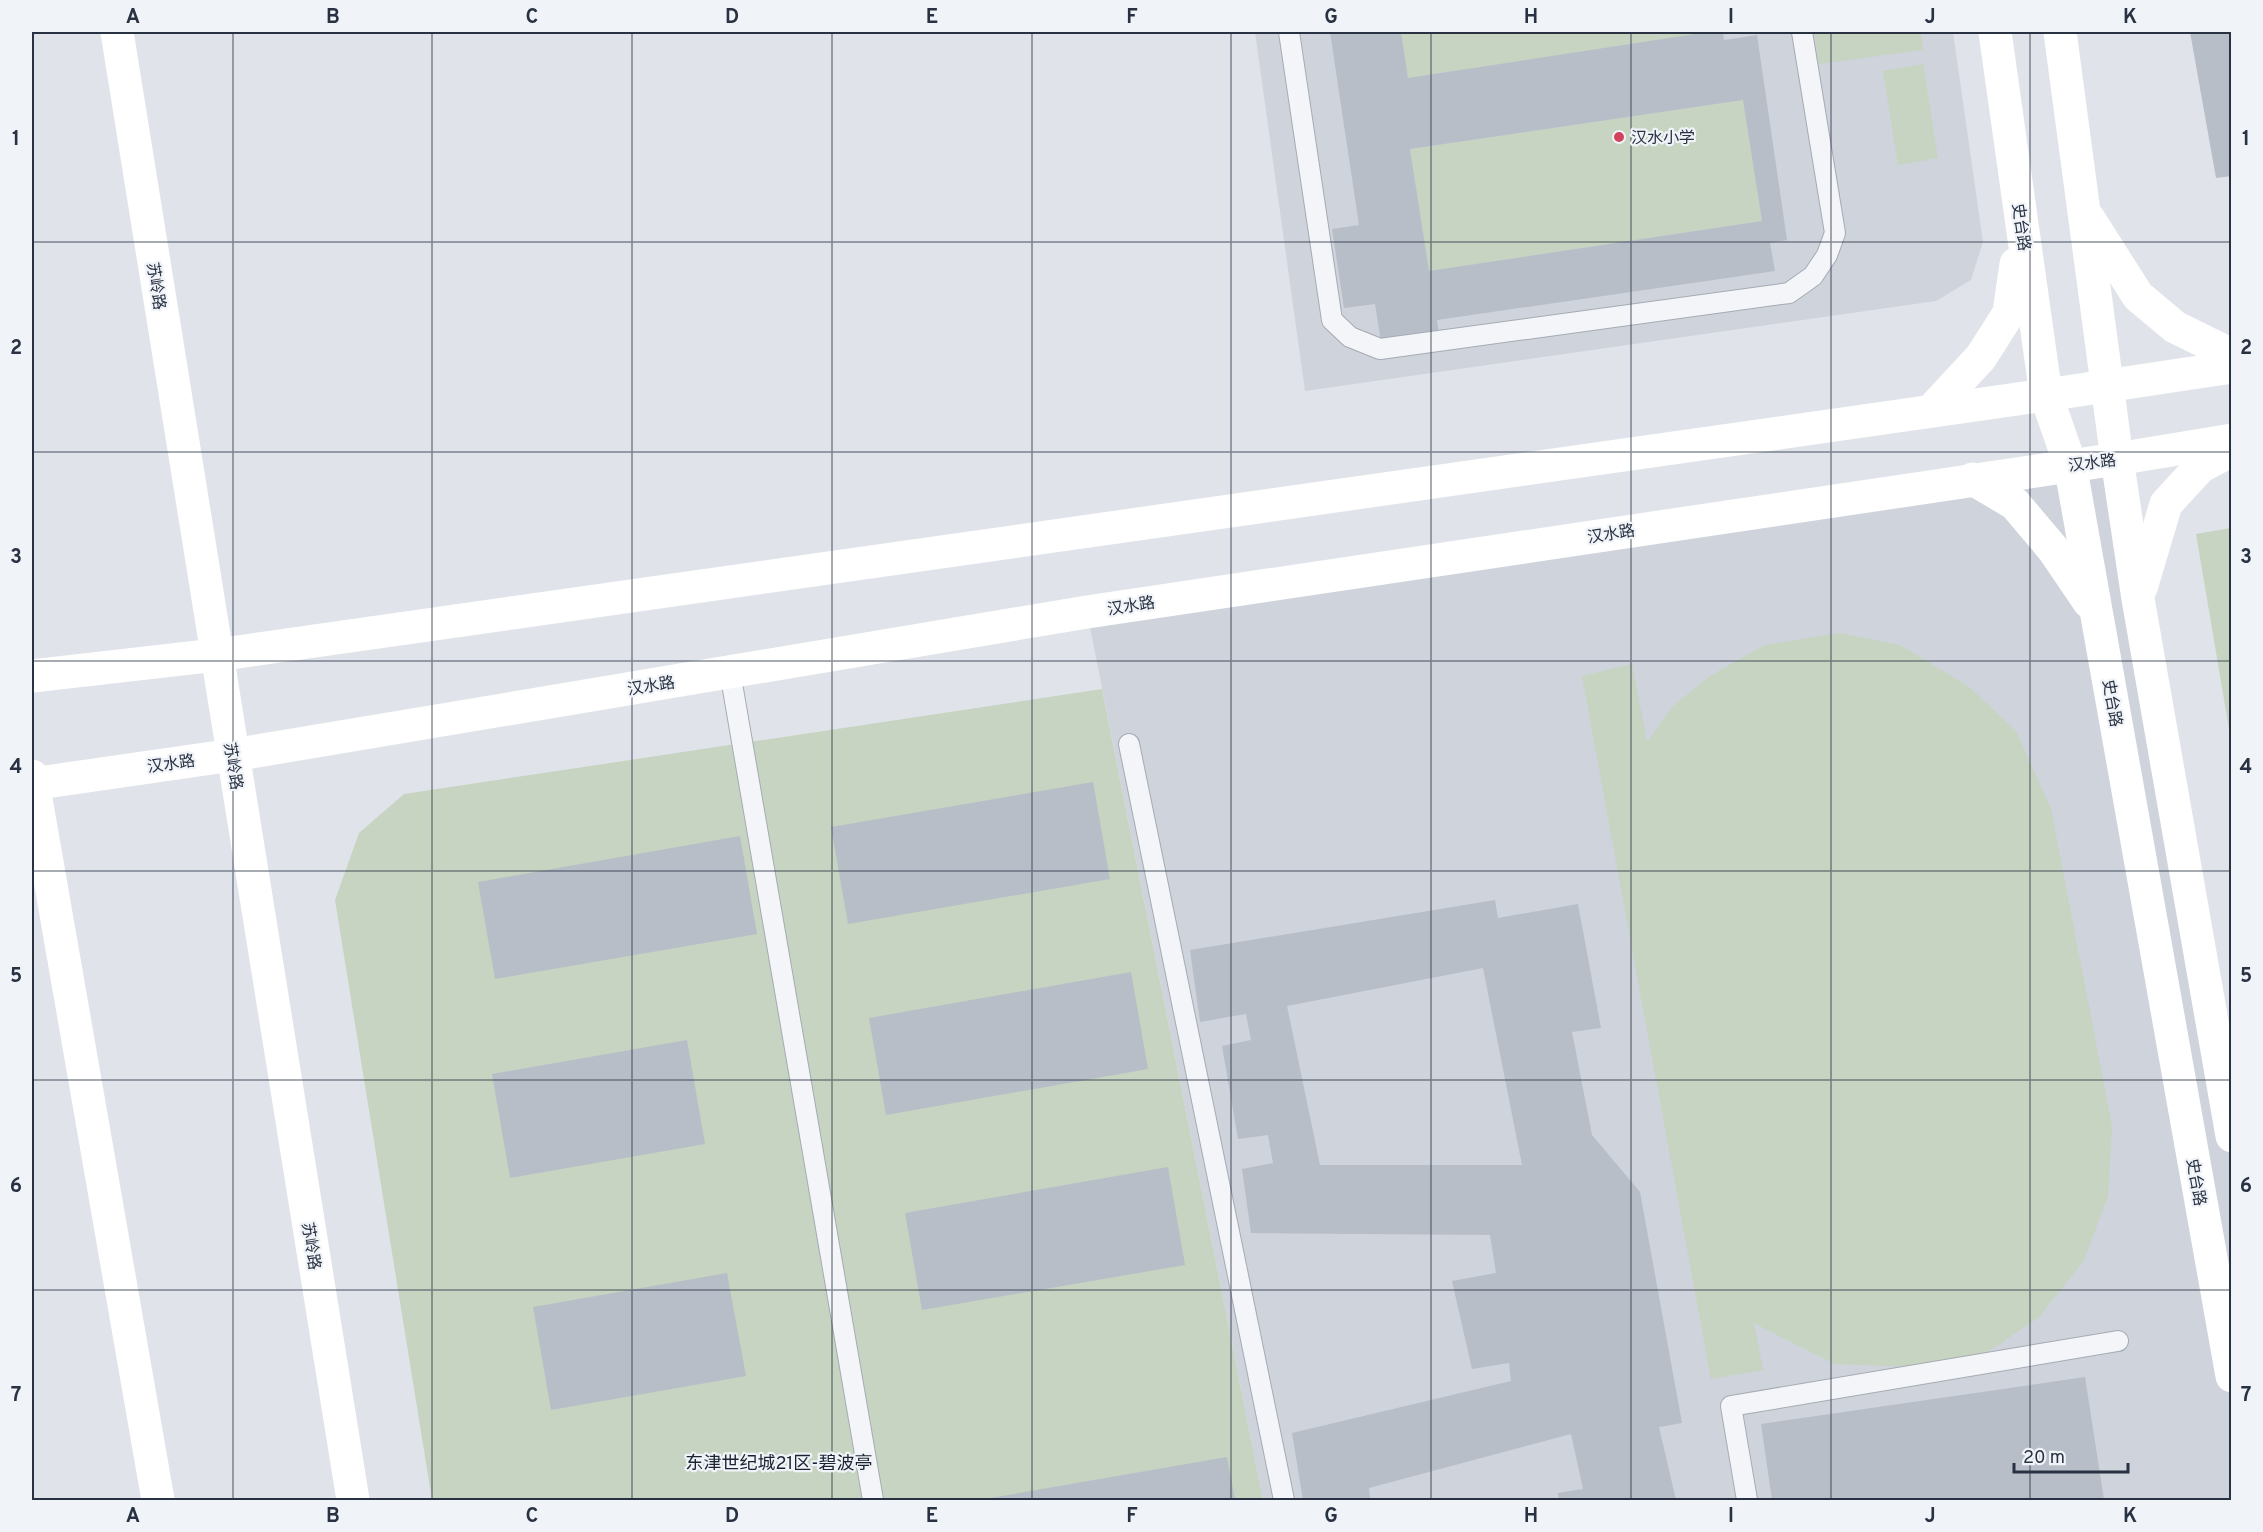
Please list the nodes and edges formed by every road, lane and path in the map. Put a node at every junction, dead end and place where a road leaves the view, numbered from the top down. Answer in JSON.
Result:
{"nodes":[{"id":1,"x":117,"y":32,"type":"edge"},
{"id":2,"x":1290,"y":32,"type":"edge"},
{"id":3,"x":1802,"y":32,"type":"edge"},
{"id":4,"x":1995,"y":32,"type":"edge"},
{"id":5,"x":2060,"y":32,"type":"edge"},
{"id":6,"x":2084,"y":211,"type":"junction"},
{"id":7,"x":2022,"y":223,"type":"junction"},
{"id":8,"x":2232,"y":355,"type":"edge"},
{"id":9,"x":2232,"y":367,"type":"edge"},
{"id":10,"x":2107,"y":387,"type":"junction"},
{"id":11,"x":2046,"y":396,"type":"junction"},
{"id":12,"x":1931,"y":411,"type":"junction"},
{"id":13,"x":2232,"y":440,"type":"edge"},
{"id":14,"x":2232,"y":450,"type":"edge"},
{"id":15,"x":2117,"y":459,"type":"junction"},
{"id":16,"x":2070,"y":464,"type":"junction"},
{"id":17,"x":1973,"y":479,"type":"junction"},
{"id":18,"x":2138,"y":599,"type":"junction"},
{"id":19,"x":2096,"y":612,"type":"junction"},
{"id":20,"x":216,"y":655,"type":"junction"},
{"id":21,"x":730,"y":672,"type":"junction"},
{"id":22,"x":32,"y":676,"type":"edge"},
{"id":23,"x":1129,"y":744,"type":"dead end"},
{"id":24,"x":232,"y":754,"type":"junction"},
{"id":25,"x":32,"y":781,"type":"edge"},
{"id":26,"x":2232,"y":1136,"type":"edge"},
{"id":27,"x":2118,"y":1341,"type":"dead end"},
{"id":28,"x":2232,"y":1376,"type":"edge"},
{"id":29,"x":158,"y":1500,"type":"edge"},
{"id":30,"x":353,"y":1500,"type":"edge"},
{"id":31,"x":873,"y":1500,"type":"edge"},
{"id":32,"x":1284,"y":1500,"type":"edge"},
{"id":33,"x":1747,"y":1500,"type":"edge"}],
"edges":[{"from":1,"to":20,"type":"main road","name":"苏岭路"},
{"from":2,"to":3,"type":"lane"},
{"from":4,"to":7,"type":"main road","name":"史台路"},
{"from":5,"to":6,"type":"main road"},
{"from":6,"to":8,"type":"main road"},
{"from":6,"to":10,"type":"main road"},
{"from":7,"to":11,"type":"main road","name":"史台路"},
{"from":7,"to":12,"type":"main road"},
{"from":9,"to":10,"type":"main road"},
{"from":10,"to":11,"type":"main road"},
{"from":10,"to":15,"type":"main road"},
{"from":11,"to":12,"type":"main road"},
{"from":11,"to":16,"type":"main road","name":"史台路"},
{"from":12,"to":20,"type":"main road"},
{"from":13,"to":15,"type":"main road","name":"汉水路"},
{"from":14,"to":18,"type":"main road"},
{"from":15,"to":16,"type":"main road","name":"汉水路"},
{"from":15,"to":18,"type":"main road"},
{"from":16,"to":17,"type":"main road","name":"汉水路"},
{"from":16,"to":19,"type":"main road","name":"史台路"},
{"from":17,"to":19,"type":"main road"},
{"from":17,"to":21,"type":"main road","name":"汉水路"},
{"from":18,"to":26,"type":"main road"},
{"from":19,"to":28,"type":"main road","name":"史台路"},
{"from":20,"to":22,"type":"main road"},
{"from":20,"to":24,"type":"main road","name":"苏岭路"},
{"from":21,"to":24,"type":"main road","name":"汉水路"},
{"from":21,"to":31,"type":"lane"},
{"from":23,"to":32,"type":"lane"},
{"from":24,"to":25,"type":"main road","name":"汉水路"},
{"from":24,"to":30,"type":"main road","name":"苏岭路"},
{"from":25,"to":29,"type":"main road"},
{"from":27,"to":33,"type":"lane"}]}
